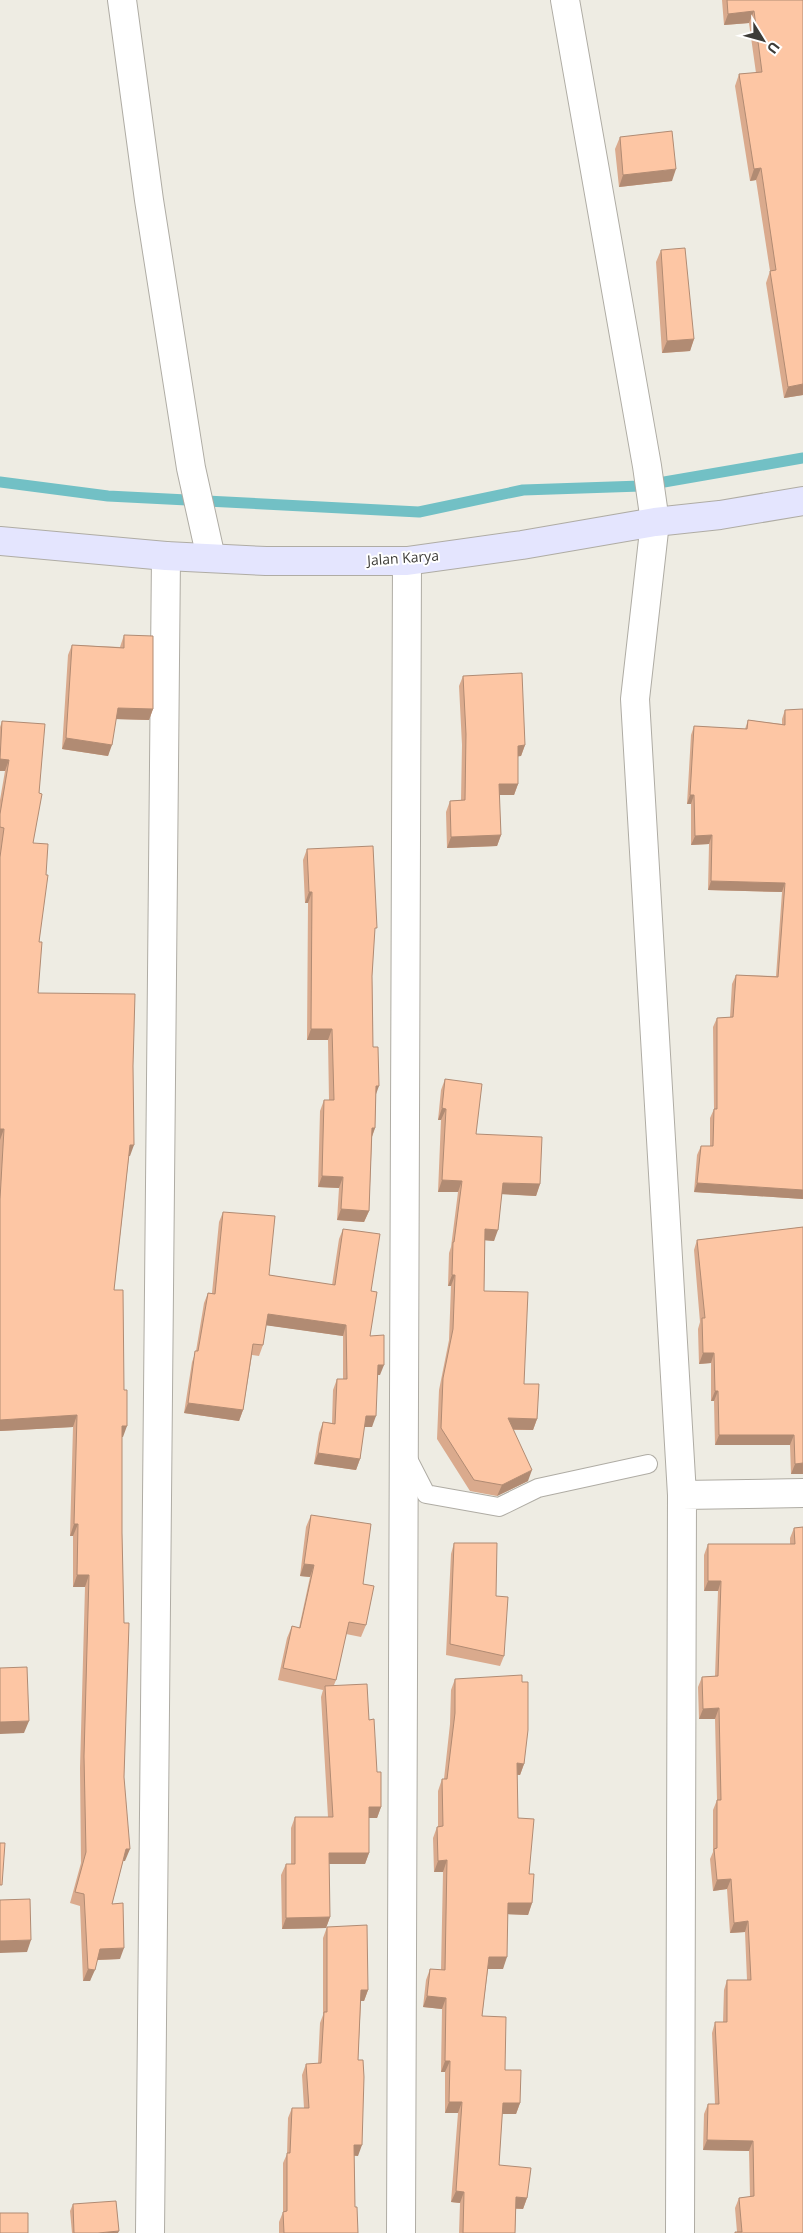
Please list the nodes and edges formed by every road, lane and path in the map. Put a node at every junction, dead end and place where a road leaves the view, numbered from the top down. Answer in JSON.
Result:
{"nodes":[{"id":1,"x":122,"y":0,"type":"edge"},
{"id":2,"x":565,"y":0,"type":"edge"},
{"id":3,"x":803,"y":501,"type":"edge"},
{"id":4,"x":653,"y":511,"type":"junction"},
{"id":5,"x":0,"y":541,"type":"edge"},
{"id":6,"x":208,"y":548,"type":"junction"},
{"id":7,"x":166,"y":556,"type":"junction"},
{"id":8,"x":407,"y":561,"type":"junction"},
{"id":9,"x":404,"y":1452,"type":"junction"},
{"id":10,"x":648,"y":1464,"type":"dead end"},
{"id":11,"x":803,"y":1493,"type":"edge"},
{"id":12,"x":682,"y":1495,"type":"junction"},
{"id":13,"x":150,"y":2233,"type":"edge"},
{"id":14,"x":401,"y":2233,"type":"edge"},
{"id":15,"x":680,"y":2233,"type":"edge"}],
"edges":[{"from":1,"to":6,"type":"street"},
{"from":2,"to":4,"type":"street"},
{"from":3,"to":4,"type":"street","name":"Jalan Karya"},
{"from":4,"to":8,"type":"street","name":"Jalan Karya"},
{"from":4,"to":12,"type":"street"},
{"from":5,"to":7,"type":"street","name":"Jalan Karya"},
{"from":6,"to":7,"type":"street","name":"Jalan Karya"},
{"from":6,"to":8,"type":"street","name":"Jalan Karya"},
{"from":7,"to":13,"type":"street"},
{"from":8,"to":9,"type":"street"},
{"from":9,"to":10,"type":"lane"},
{"from":9,"to":14,"type":"street"},
{"from":11,"to":12,"type":"street"},
{"from":12,"to":15,"type":"street"}]}
